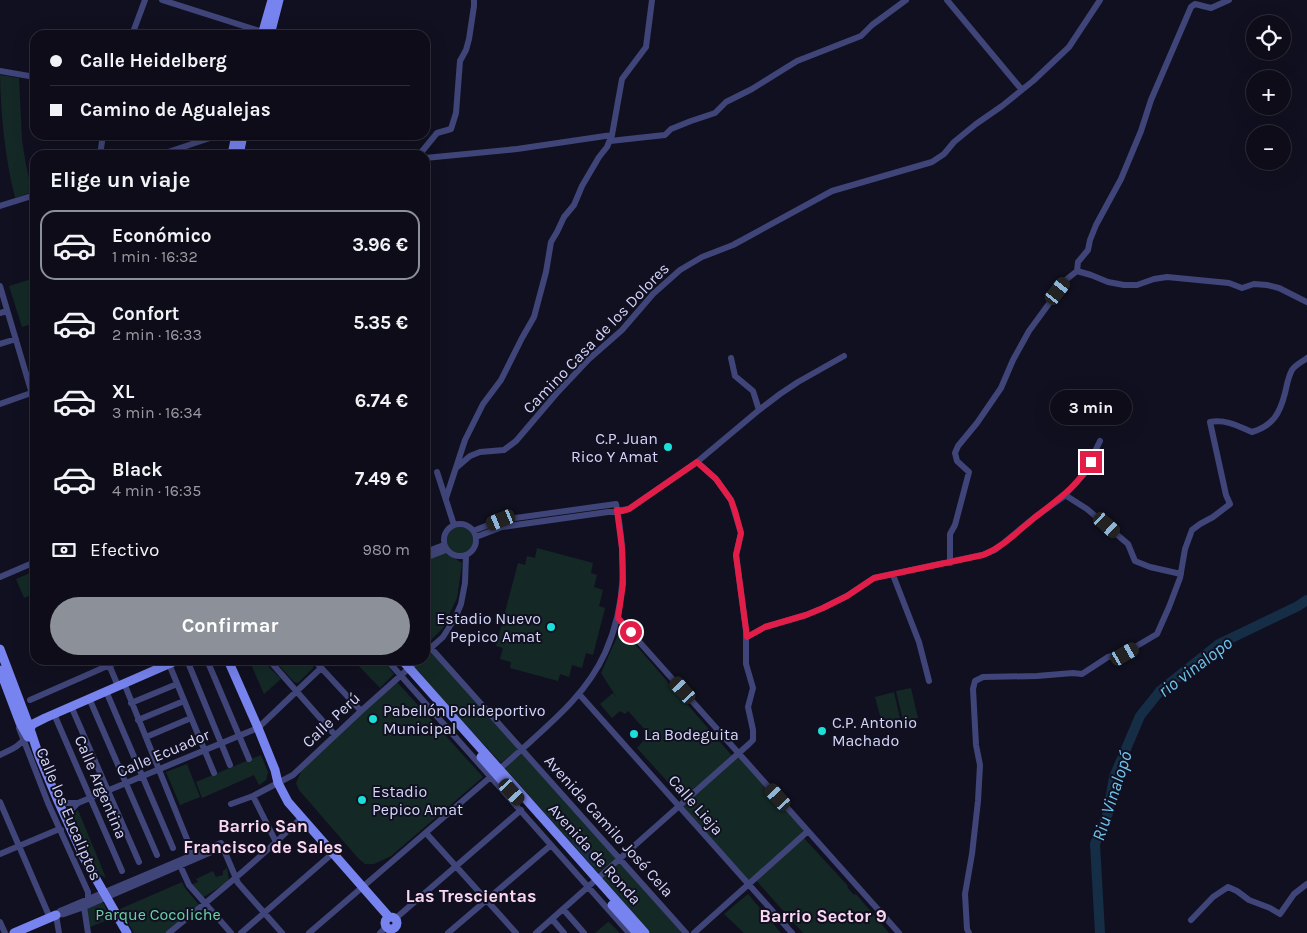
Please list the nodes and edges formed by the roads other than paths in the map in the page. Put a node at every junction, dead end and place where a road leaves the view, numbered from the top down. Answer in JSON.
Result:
{"nodes":[{"id":1,"x":144,"y":0,"type":"edge"},
{"id":2,"x":162,"y":0,"type":"edge"},
{"id":3,"x":272,"y":0,"type":"edge"},
{"id":4,"x":279,"y":0,"type":"edge"},
{"id":5,"x":474,"y":0,"type":"edge"},
{"id":6,"x":652,"y":0,"type":"edge"},
{"id":7,"x":906,"y":0,"type":"edge"},
{"id":8,"x":947,"y":0,"type":"edge"},
{"id":9,"x":1100,"y":0,"type":"edge"},
{"id":10,"x":1229,"y":0,"type":"edge"},
{"id":11,"x":134,"y":30,"type":"edge"},
{"id":12,"x":254,"y":30,"type":"edge"},
{"id":13,"x":267,"y":30,"type":"edge"},
{"id":14,"x":268,"y":30,"type":"edge"},
{"id":15,"x":0,"y":71,"type":"edge"},
{"id":16,"x":30,"y":76,"type":"edge"},
{"id":17,"x":1022,"y":90,"type":"junction"},
{"id":18,"x":611,"y":138,"type":"junction"},
{"id":19,"x":204,"y":140,"type":"edge"},
{"id":20,"x":174,"y":150,"type":"edge"},
{"id":21,"x":423,"y":150,"type":"edge"},
{"id":22,"x":430,"y":157,"type":"edge"},
{"id":23,"x":30,"y":197,"type":"edge"},
{"id":24,"x":0,"y":206,"type":"edge"},
{"id":25,"x":1077,"y":271,"type":"junction"},
{"id":26,"x":0,"y":286,"type":"edge"},
{"id":27,"x":1307,"y":302,"type":"edge"},
{"id":28,"x":7,"y":311,"type":"junction"},
{"id":29,"x":0,"y":313,"type":"edge"},
{"id":30,"x":16,"y":339,"type":"junction"},
{"id":31,"x":0,"y":344,"type":"edge"},
{"id":32,"x":844,"y":356,"type":"dead end"},
{"id":33,"x":732,"y":358,"type":"dead end"},
{"id":34,"x":1307,"y":358,"type":"edge"},
{"id":35,"x":30,"y":380,"type":"edge"},
{"id":36,"x":30,"y":393,"type":"edge"},
{"id":37,"x":0,"y":404,"type":"edge"},
{"id":38,"x":759,"y":410,"type":"junction"},
{"id":39,"x":1100,"y":441,"type":"dead end"},
{"id":40,"x":697,"y":462,"type":"junction"},
{"id":41,"x":456,"y":468,"type":"junction"},
{"id":42,"x":437,"y":472,"type":"dead end"},
{"id":43,"x":1065,"y":495,"type":"junction"},
{"id":44,"x":446,"y":498,"type":"junction"},
{"id":45,"x":616,"y":507,"type":"junction"},
{"id":46,"x":454,"y":525,"type":"junction"},
{"id":47,"x":475,"y":534,"type":"junction"},
{"id":48,"x":445,"y":547,"type":"junction"},
{"id":49,"x":430,"y":551,"type":"edge"},
{"id":50,"x":430,"y":555,"type":"edge"},
{"id":51,"x":466,"y":556,"type":"junction"},
{"id":52,"x":950,"y":563,"type":"junction"},
{"id":53,"x":30,"y":564,"type":"edge"},
{"id":54,"x":1180,"y":574,"type":"junction"},
{"id":55,"x":893,"y":575,"type":"junction"},
{"id":56,"x":0,"y":577,"type":"edge"},
{"id":57,"x":618,"y":618,"type":"junction"},
{"id":58,"x":747,"y":637,"type":"junction"},
{"id":59,"x":431,"y":648,"type":"joint"},
{"id":60,"x":0,"y":649,"type":"edge"},
{"id":61,"x":104,"y":665,"type":"edge"},
{"id":62,"x":109,"y":665,"type":"edge"},
{"id":63,"x":167,"y":665,"type":"edge"},
{"id":64,"x":169,"y":665,"type":"edge"},
{"id":65,"x":189,"y":665,"type":"edge"},
{"id":66,"x":209,"y":665,"type":"edge"},
{"id":67,"x":230,"y":665,"type":"edge"},
{"id":68,"x":273,"y":665,"type":"edge"},
{"id":69,"x":318,"y":665,"type":"edge"},
{"id":70,"x":395,"y":665,"type":"edge"},
{"id":71,"x":399,"y":665,"type":"edge"},
{"id":72,"x":403,"y":665,"type":"edge"},
{"id":73,"x":412,"y":665,"type":"edge"},
{"id":74,"x":321,"y":668,"type":"junction"},
{"id":75,"x":0,"y":670,"type":"edge"},
{"id":76,"x":404,"y":671,"type":"junction"},
{"id":77,"x":929,"y":681,"type":"dead end"},
{"id":78,"x":177,"y":684,"type":"junction"},
{"id":79,"x":121,"y":685,"type":"junction"},
{"id":80,"x":7,"y":688,"type":"junction"},
{"id":81,"x":106,"y":691,"type":"junction"},
{"id":82,"x":297,"y":692,"type":"junction"},
{"id":83,"x":579,"y":694,"type":"junction"},
{"id":84,"x":89,"y":698,"type":"junction"},
{"id":85,"x":30,"y":700,"type":"dead end"},
{"id":86,"x":184,"y":701,"type":"junction"},
{"id":87,"x":132,"y":703,"type":"junction"},
{"id":88,"x":71,"y":706,"type":"junction"},
{"id":89,"x":361,"y":711,"type":"junction"},
{"id":90,"x":24,"y":713,"type":"junction"},
{"id":91,"x":54,"y":714,"type":"junction"},
{"id":92,"x":45,"y":718,"type":"junction"},
{"id":93,"x":191,"y":718,"type":"junction"},
{"id":94,"x":138,"y":720,"type":"junction"},
{"id":95,"x":258,"y":728,"type":"junction"},
{"id":96,"x":28,"y":730,"type":"junction"},
{"id":97,"x":240,"y":735,"type":"junction"},
{"id":98,"x":335,"y":735,"type":"junction"},
{"id":99,"x":146,"y":737,"type":"junction"},
{"id":100,"x":221,"y":743,"type":"junction"},
{"id":101,"x":522,"y":749,"type":"junction"},
{"id":102,"x":204,"y":750,"type":"junction"},
{"id":103,"x":738,"y":753,"type":"junction"},
{"id":104,"x":0,"y":755,"type":"edge"},
{"id":105,"x":249,"y":759,"type":"dead end"},
{"id":106,"x":230,"y":765,"type":"dead end"},
{"id":107,"x":159,"y":769,"type":"junction"},
{"id":108,"x":214,"y":773,"type":"dead end"},
{"id":109,"x":495,"y":774,"type":"junction"},
{"id":110,"x":142,"y":776,"type":"junction"},
{"id":111,"x":126,"y":783,"type":"junction"},
{"id":112,"x":278,"y":783,"type":"junction"},
{"id":113,"x":108,"y":791,"type":"junction"},
{"id":114,"x":253,"y":796,"type":"junction"},
{"id":115,"x":91,"y":798,"type":"junction"},
{"id":116,"x":58,"y":801,"type":"junction"},
{"id":117,"x":0,"y":802,"type":"edge"},
{"id":118,"x":78,"y":803,"type":"junction"},
{"id":119,"x":231,"y":804,"type":"dead end"},
{"id":120,"x":678,"y":806,"type":"junction"},
{"id":121,"x":520,"y":810,"type":"junction"},
{"id":122,"x":301,"y":818,"type":"junction"},
{"id":123,"x":67,"y":821,"type":"junction"},
{"id":124,"x":61,"y":830,"type":"junction"},
{"id":125,"x":808,"y":831,"type":"junction"},
{"id":126,"x":426,"y":833,"type":"junction"},
{"id":127,"x":276,"y":842,"type":"junction"},
{"id":128,"x":551,"y":845,"type":"junction"},
{"id":129,"x":19,"y":846,"type":"junction"},
{"id":130,"x":173,"y":848,"type":"dead end"},
{"id":131,"x":332,"y":853,"type":"junction"},
{"id":132,"x":0,"y":854,"type":"edge"},
{"id":133,"x":157,"y":855,"type":"dead end"},
{"id":134,"x":194,"y":857,"type":"junction"},
{"id":135,"x":620,"y":858,"type":"junction"},
{"id":136,"x":139,"y":862,"type":"dead end"},
{"id":137,"x":178,"y":863,"type":"junction"},
{"id":138,"x":456,"y":866,"type":"junction"},
{"id":139,"x":122,"y":871,"type":"dead end"},
{"id":140,"x":236,"y":876,"type":"junction"},
{"id":141,"x":593,"y":883,"type":"junction"},
{"id":142,"x":1307,"y":884,"type":"edge"},
{"id":143,"x":748,"y":885,"type":"junction"},
{"id":144,"x":363,"y":886,"type":"junction"},
{"id":145,"x":105,"y":895,"type":"junction"},
{"id":146,"x":88,"y":899,"type":"junction"},
{"id":147,"x":486,"y":900,"type":"junction"},
{"id":148,"x":205,"y":904,"type":"junction"},
{"id":149,"x":84,"y":907,"type":"junction"},
{"id":150,"x":563,"y":909,"type":"junction"},
{"id":151,"x":264,"y":913,"type":"junction"},
{"id":152,"x":53,"y":917,"type":"junction"},
{"id":153,"x":552,"y":920,"type":"junction"},
{"id":154,"x":1191,"y":920,"type":"dead end"},
{"id":155,"x":0,"y":922,"type":"edge"},
{"id":156,"x":391,"y":927,"type":"edge"},
{"id":157,"x":538,"y":932,"type":"edge"},
{"id":158,"x":4,"y":933,"type":"edge"},
{"id":159,"x":16,"y":933,"type":"edge"},
{"id":160,"x":59,"y":933,"type":"edge"},
{"id":161,"x":88,"y":933,"type":"edge"},
{"id":162,"x":127,"y":933,"type":"edge"},
{"id":163,"x":169,"y":933,"type":"edge"},
{"id":164,"x":231,"y":933,"type":"edge"},
{"id":165,"x":241,"y":933,"type":"edge"},
{"id":166,"x":282,"y":933,"type":"edge"},
{"id":167,"x":309,"y":933,"type":"edge"},
{"id":168,"x":448,"y":933,"type":"edge"},
{"id":169,"x":516,"y":933,"type":"edge"},
{"id":170,"x":564,"y":933,"type":"edge"},
{"id":171,"x":584,"y":933,"type":"edge"},
{"id":172,"x":629,"y":933,"type":"edge"},
{"id":173,"x":637,"y":933,"type":"edge"},
{"id":174,"x":645,"y":933,"type":"edge"},
{"id":175,"x":686,"y":933,"type":"edge"},
{"id":176,"x":694,"y":933,"type":"edge"},
{"id":177,"x":792,"y":933,"type":"edge"},
{"id":178,"x":899,"y":933,"type":"edge"},
{"id":179,"x":969,"y":933,"type":"edge"}],
"edges":[{"from":1,"to":11,"type":"street"},
{"from":2,"to":12,"type":"street"},
{"from":3,"to":13,"type":"street"},
{"from":4,"to":14,"type":"street"},
{"from":5,"to":21,"type":"street"},
{"from":6,"to":18,"type":"street"},
{"from":7,"to":18,"type":"street"},
{"from":8,"to":17,"type":"street"},
{"from":9,"to":17,"type":"street","name":"Camino Casa de los Dolores"},
{"from":10,"to":25,"type":"street"},
{"from":15,"to":16,"type":"street"},
{"from":17,"to":41,"type":"street","name":"Camino Casa de los Dolores"},
{"from":18,"to":22,"type":"street"},
{"from":18,"to":41,"type":"street"},
{"from":19,"to":20,"type":"street"},
{"from":23,"to":24,"type":"street"},
{"from":25,"to":27,"type":"street"},
{"from":25,"to":52,"type":"street"},
{"from":26,"to":28,"type":"street"},
{"from":28,"to":29,"type":"street"},
{"from":28,"to":30,"type":"street"},
{"from":30,"to":31,"type":"street"},
{"from":30,"to":35,"type":"street"},
{"from":32,"to":38,"type":"street"},
{"from":33,"to":38,"type":"street"},
{"from":34,"to":54,"type":"street"},
{"from":36,"to":37,"type":"street"},
{"from":38,"to":40,"type":"street"},
{"from":39,"to":43,"type":"street"},
{"from":40,"to":45,"type":"street"},
{"from":40,"to":58,"type":"street"},
{"from":41,"to":44,"type":"street"},
{"from":42,"to":44,"type":"street"},
{"from":43,"to":52,"type":"street"},
{"from":43,"to":54,"type":"street"},
{"from":44,"to":46,"type":"street"},
{"from":45,"to":47,"type":"street"},
{"from":45,"to":57,"type":"street"},
{"from":46,"to":47,"type":"street"},
{"from":46,"to":48,"type":"street"},
{"from":47,"to":51,"type":"street"},
{"from":48,"to":49,"type":"street"},
{"from":48,"to":50,"type":"street"},
{"from":48,"to":51,"type":"street"},
{"from":51,"to":59,"type":"street"},
{"from":52,"to":55,"type":"street"},
{"from":53,"to":56,"type":"street"},
{"from":54,"to":179,"type":"street"},
{"from":55,"to":58,"type":"street"},
{"from":55,"to":77,"type":"street"},
{"from":57,"to":83,"type":"street"},
{"from":57,"to":103,"type":"street"},
{"from":58,"to":103,"type":"street"},
{"from":59,"to":101,"type":"street","name":"Avenida Camilo José Cela"},
{"from":60,"to":90,"type":"street"},
{"from":61,"to":85,"type":"street"},
{"from":62,"to":79,"type":"street"},
{"from":63,"to":79,"type":"street"},
{"from":64,"to":78,"type":"street"},
{"from":65,"to":100,"type":"street"},
{"from":66,"to":97,"type":"street"},
{"from":67,"to":95,"type":"street"},
{"from":68,"to":82,"type":"street"},
{"from":69,"to":74,"type":"street"},
{"from":70,"to":76,"type":"street","name":"Avenida de Ronda"},
{"from":71,"to":76,"type":"street","name":"Avenida de Ronda"},
{"from":72,"to":76,"type":"street","name":"Avenida de Ronda"},
{"from":73,"to":76,"type":"street","name":"Calle Perú"},
{"from":74,"to":82,"type":"street"},
{"from":74,"to":89,"type":"street"},
{"from":75,"to":80,"type":"street"},
{"from":76,"to":89,"type":"street","name":"Calle Perú"},
{"from":76,"to":109,"type":"street","name":"Avenida de Ronda"},
{"from":78,"to":86,"type":"street"},
{"from":78,"to":87,"type":"street"},
{"from":79,"to":81,"type":"street"},
{"from":79,"to":87,"type":"street"},
{"from":80,"to":96,"type":"street"},
{"from":80,"to":96,"type":"street","name":"Calle los Eucaliptos"},
{"from":81,"to":84,"type":"street"},
{"from":81,"to":110,"type":"street"},
{"from":82,"to":95,"type":"street"},
{"from":82,"to":98,"type":"street"},
{"from":83,"to":101,"type":"street"},
{"from":83,"to":120,"type":"street","name":"Calle Lieja"},
{"from":84,"to":88,"type":"street"},
{"from":84,"to":111,"type":"street"},
{"from":86,"to":93,"type":"street"},
{"from":86,"to":94,"type":"street"},
{"from":87,"to":94,"type":"street"},
{"from":88,"to":91,"type":"street"},
{"from":88,"to":113,"type":"street"},
{"from":89,"to":98,"type":"street","name":"Calle Perú"},
{"from":90,"to":92,"type":"street"},
{"from":90,"to":96,"type":"street"},
{"from":91,"to":92,"type":"street"},
{"from":91,"to":115,"type":"street","name":"Calle Argentina"},
{"from":92,"to":96,"type":"street"},
{"from":93,"to":99,"type":"street"},
{"from":93,"to":102,"type":"street"},
{"from":94,"to":99,"type":"street"},
{"from":95,"to":97,"type":"street","name":"Calle Ecuador"},
{"from":95,"to":112,"type":"street"},
{"from":96,"to":104,"type":"street"},
{"from":96,"to":116,"type":"street"},
{"from":96,"to":124,"type":"street","name":"Calle los Eucaliptos"},
{"from":97,"to":100,"type":"street","name":"Calle Ecuador"},
{"from":97,"to":105,"type":"street"},
{"from":98,"to":112,"type":"street","name":"Calle Perú"},
{"from":99,"to":107,"type":"street"},
{"from":100,"to":102,"type":"street","name":"Calle Ecuador"},
{"from":100,"to":106,"type":"street"},
{"from":101,"to":109,"type":"street"},
{"from":101,"to":135,"type":"street","name":"Avenida Camilo José Cela"},
{"from":102,"to":107,"type":"street","name":"Calle Ecuador"},
{"from":102,"to":108,"type":"street"},
{"from":103,"to":120,"type":"street"},
{"from":103,"to":125,"type":"street"},
{"from":107,"to":110,"type":"street","name":"Calle Ecuador"},
{"from":107,"to":134,"type":"street"},
{"from":109,"to":121,"type":"street","name":"Avenida de Ronda"},
{"from":109,"to":126,"type":"street"},
{"from":109,"to":141,"type":"street","name":"Avenida de Ronda"},
{"from":110,"to":111,"type":"street","name":"Calle Ecuador"},
{"from":110,"to":130,"type":"street"},
{"from":111,"to":113,"type":"street","name":"Calle Ecuador"},
{"from":111,"to":133,"type":"street"},
{"from":112,"to":114,"type":"street","name":"Calle Perú"},
{"from":112,"to":122,"type":"street"},
{"from":113,"to":115,"type":"street","name":"Calle Ecuador"},
{"from":113,"to":136,"type":"street"},
{"from":114,"to":119,"type":"street","name":"Calle Perú"},
{"from":114,"to":127,"type":"street"},
{"from":115,"to":118,"type":"street","name":"Calle Ecuador"},
{"from":115,"to":139,"type":"street","name":"Calle Argentina"},
{"from":116,"to":118,"type":"street","name":"Calle Ecuador"},
{"from":116,"to":123,"type":"street"},
{"from":117,"to":129,"type":"street"},
{"from":118,"to":123,"type":"street"},
{"from":120,"to":135,"type":"street"},
{"from":120,"to":143,"type":"street","name":"Calle Lieja"},
{"from":121,"to":128,"type":"street","name":"Avenida de Ronda"},
{"from":121,"to":138,"type":"street"},
{"from":122,"to":127,"type":"street"},
{"from":122,"to":131,"type":"street"},
{"from":123,"to":145,"type":"street"},
{"from":124,"to":129,"type":"street"},
{"from":124,"to":146,"type":"street","name":"Calle los Eucaliptos"},
{"from":125,"to":143,"type":"street"},
{"from":125,"to":178,"type":"street"},
{"from":126,"to":138,"type":"street"},
{"from":126,"to":144,"type":"street"},
{"from":127,"to":140,"type":"street"},
{"from":128,"to":141,"type":"street","name":"Avenida de Ronda"},
{"from":128,"to":147,"type":"street"},
{"from":129,"to":132,"type":"street"},
{"from":129,"to":152,"type":"street"},
{"from":131,"to":144,"type":"street"},
{"from":131,"to":151,"type":"street"},
{"from":134,"to":137,"type":"street"},
{"from":134,"to":140,"type":"street"},
{"from":135,"to":141,"type":"street"},
{"from":135,"to":175,"type":"street","name":"Avenida Camilo José Cela"},
{"from":137,"to":145,"type":"street"},
{"from":137,"to":148,"type":"street"},
{"from":138,"to":147,"type":"street"},
{"from":138,"to":156,"type":"street"},
{"from":140,"to":148,"type":"street"},
{"from":140,"to":151,"type":"street"},
{"from":141,"to":150,"type":"street"},
{"from":141,"to":172,"type":"street","name":"Avenida de Ronda"},
{"from":141,"to":173,"type":"street","name":"Avenida de Ronda"},
{"from":141,"to":174,"type":"street","name":"Avenida de Ronda"},
{"from":142,"to":154,"type":"street"},
{"from":143,"to":176,"type":"street"},
{"from":143,"to":177,"type":"street","name":"Calle Lieja"},
{"from":144,"to":156,"type":"street"},
{"from":144,"to":167,"type":"street"},
{"from":145,"to":146,"type":"street"},
{"from":145,"to":149,"type":"street"},
{"from":145,"to":162,"type":"street"},
{"from":146,"to":152,"type":"street"},
{"from":147,"to":168,"type":"street"},
{"from":147,"to":169,"type":"street"},
{"from":148,"to":163,"type":"street"},
{"from":148,"to":164,"type":"street"},
{"from":149,"to":152,"type":"street"},
{"from":149,"to":161,"type":"street"},
{"from":150,"to":153,"type":"street"},
{"from":150,"to":171,"type":"street"},
{"from":151,"to":165,"type":"street"},
{"from":151,"to":166,"type":"street"},
{"from":152,"to":159,"type":"street"},
{"from":152,"to":160,"type":"street"},
{"from":153,"to":157,"type":"street"},
{"from":153,"to":170,"type":"street"},
{"from":155,"to":158,"type":"street"}]}
